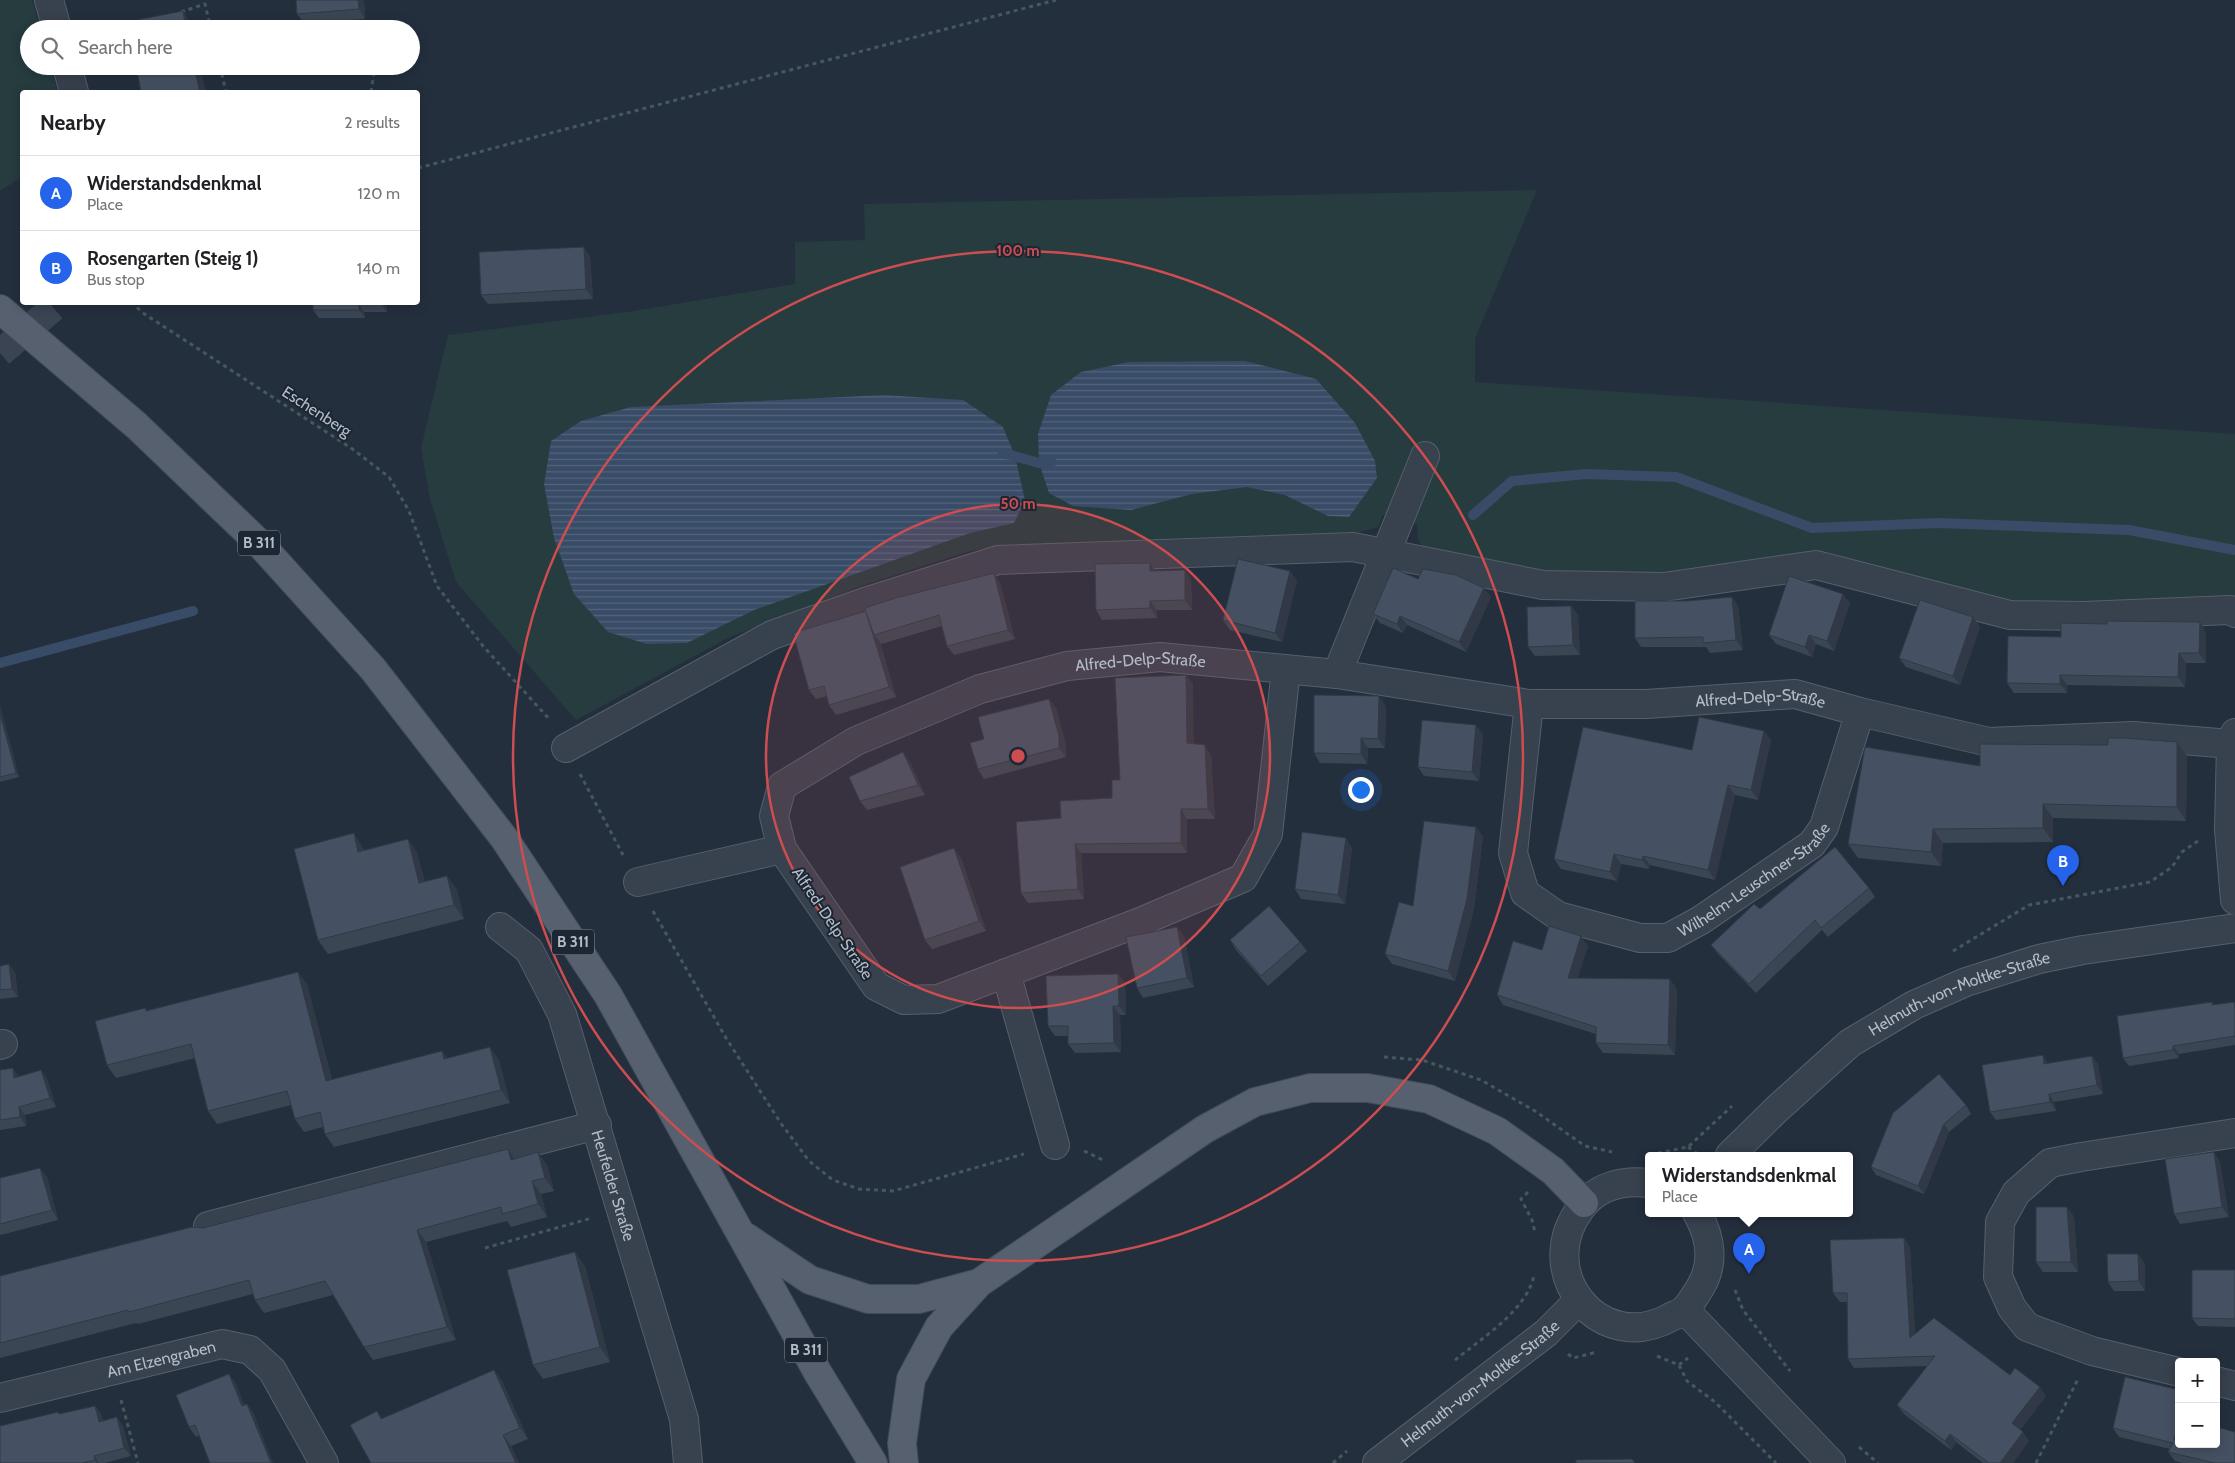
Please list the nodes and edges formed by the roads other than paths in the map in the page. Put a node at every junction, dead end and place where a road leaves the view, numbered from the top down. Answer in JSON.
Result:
{"nodes":[{"id":1,"x":49,"y":0,"type":"edge"},
{"id":2,"x":55,"y":20,"type":"edge"},
{"id":3,"x":69,"y":75,"type":"edge"},
{"id":4,"x":73,"y":90,"type":"edge"},
{"id":5,"x":0,"y":309,"type":"edge"},
{"id":6,"x":1425,"y":456,"type":"dead end"},
{"id":7,"x":1386,"y":553,"type":"junction"},
{"id":8,"x":2235,"y":613,"type":"edge"},
{"id":9,"x":1286,"y":669,"type":"junction"},
{"id":10,"x":1337,"y":674,"type":"junction"},
{"id":11,"x":1529,"y":704,"type":"junction"},
{"id":12,"x":1860,"y":712,"type":"junction"},
{"id":13,"x":2233,"y":739,"type":"edge"},
{"id":14,"x":566,"y":748,"type":"road end"},
{"id":15,"x":782,"y":849,"type":"junction"},
{"id":16,"x":638,"y":882,"type":"road end"},
{"id":17,"x":2235,"y":900,"type":"edge"},
{"id":18,"x":500,"y":927,"type":"dead end"},
{"id":19,"x":2235,"y":928,"type":"edge"},
{"id":20,"x":1006,"y":973,"type":"junction"},
{"id":21,"x":597,"y":1125,"type":"junction"},
{"id":22,"x":2235,"y":1133,"type":"edge"},
{"id":23,"x":1055,"y":1145,"type":"road end"},
{"id":24,"x":1733,"y":1152,"type":"edge"},
{"id":25,"x":1645,"y":1182,"type":"edge"},
{"id":26,"x":1584,"y":1203,"type":"junction"},
{"id":27,"x":1699,"y":1217,"type":"edge"},
{"id":28,"x":208,"y":1226,"type":"edge"},
{"id":29,"x":742,"y":1235,"type":"junction"},
{"id":30,"x":980,"y":1283,"type":"junction"},
{"id":31,"x":1579,"y":1300,"type":"junction"},
{"id":32,"x":1684,"y":1310,"type":"junction"},
{"id":33,"x":2175,"y":1371,"type":"edge"},
{"id":34,"x":2220,"y":1382,"type":"edge"},
{"id":35,"x":2235,"y":1386,"type":"edge"},
{"id":36,"x":0,"y":1398,"type":"edge"},
{"id":37,"x":324,"y":1463,"type":"edge"},
{"id":38,"x":688,"y":1463,"type":"edge"},
{"id":39,"x":873,"y":1463,"type":"edge"},
{"id":40,"x":904,"y":1463,"type":"edge"},
{"id":41,"x":1377,"y":1463,"type":"edge"},
{"id":42,"x":1830,"y":1463,"type":"edge"}],
"edges":[{"from":1,"to":2,"type":"street"},
{"from":3,"to":4,"type":"street"},
{"from":5,"to":29,"type":"main road","number":"B 311"},
{"from":6,"to":7,"type":"street"},
{"from":7,"to":8,"type":"street"},
{"from":7,"to":10,"type":"street"},
{"from":7,"to":14,"type":"street"},
{"from":9,"to":10,"type":"street","name":"Alfred-Delp-Straße"},
{"from":9,"to":15,"type":"street","name":"Alfred-Delp-Straße"},
{"from":9,"to":20,"type":"street","name":"Alfred-Delp-Straße"},
{"from":10,"to":11,"type":"street","name":"Alfred-Delp-Straße"},
{"from":11,"to":12,"type":"street","name":"Alfred-Delp-Straße"},
{"from":11,"to":12,"type":"street","name":"Wilhelm-Leuschner-Straße"},
{"from":12,"to":13,"type":"street","name":"Alfred-Delp-Straße"},
{"from":13,"to":17,"type":"street"},
{"from":15,"to":16,"type":"street"},
{"from":15,"to":20,"type":"street","name":"Alfred-Delp-Straße"},
{"from":18,"to":21,"type":"street","name":"Heufelder Straße"},
{"from":19,"to":24,"type":"street","name":"Helmuth-von-Moltke-Straße"},
{"from":20,"to":23,"type":"street"},
{"from":21,"to":28,"type":"street"},
{"from":21,"to":38,"type":"street","name":"Heufelder Straße"},
{"from":22,"to":33,"type":"street"},
{"from":25,"to":26,"type":"street"},
{"from":26,"to":30,"type":"main road"},
{"from":26,"to":31,"type":"street"},
{"from":27,"to":32,"type":"street"},
{"from":29,"to":30,"type":"main road"},
{"from":29,"to":39,"type":"main road","number":"B 311"},
{"from":30,"to":40,"type":"main road"},
{"from":31,"to":32,"type":"street"},
{"from":31,"to":41,"type":"street","name":"Helmuth-von-Moltke-Straße"},
{"from":32,"to":42,"type":"street"},
{"from":34,"to":35,"type":"street"},
{"from":36,"to":37,"type":"street","name":"Am Elzengraben"}]}
